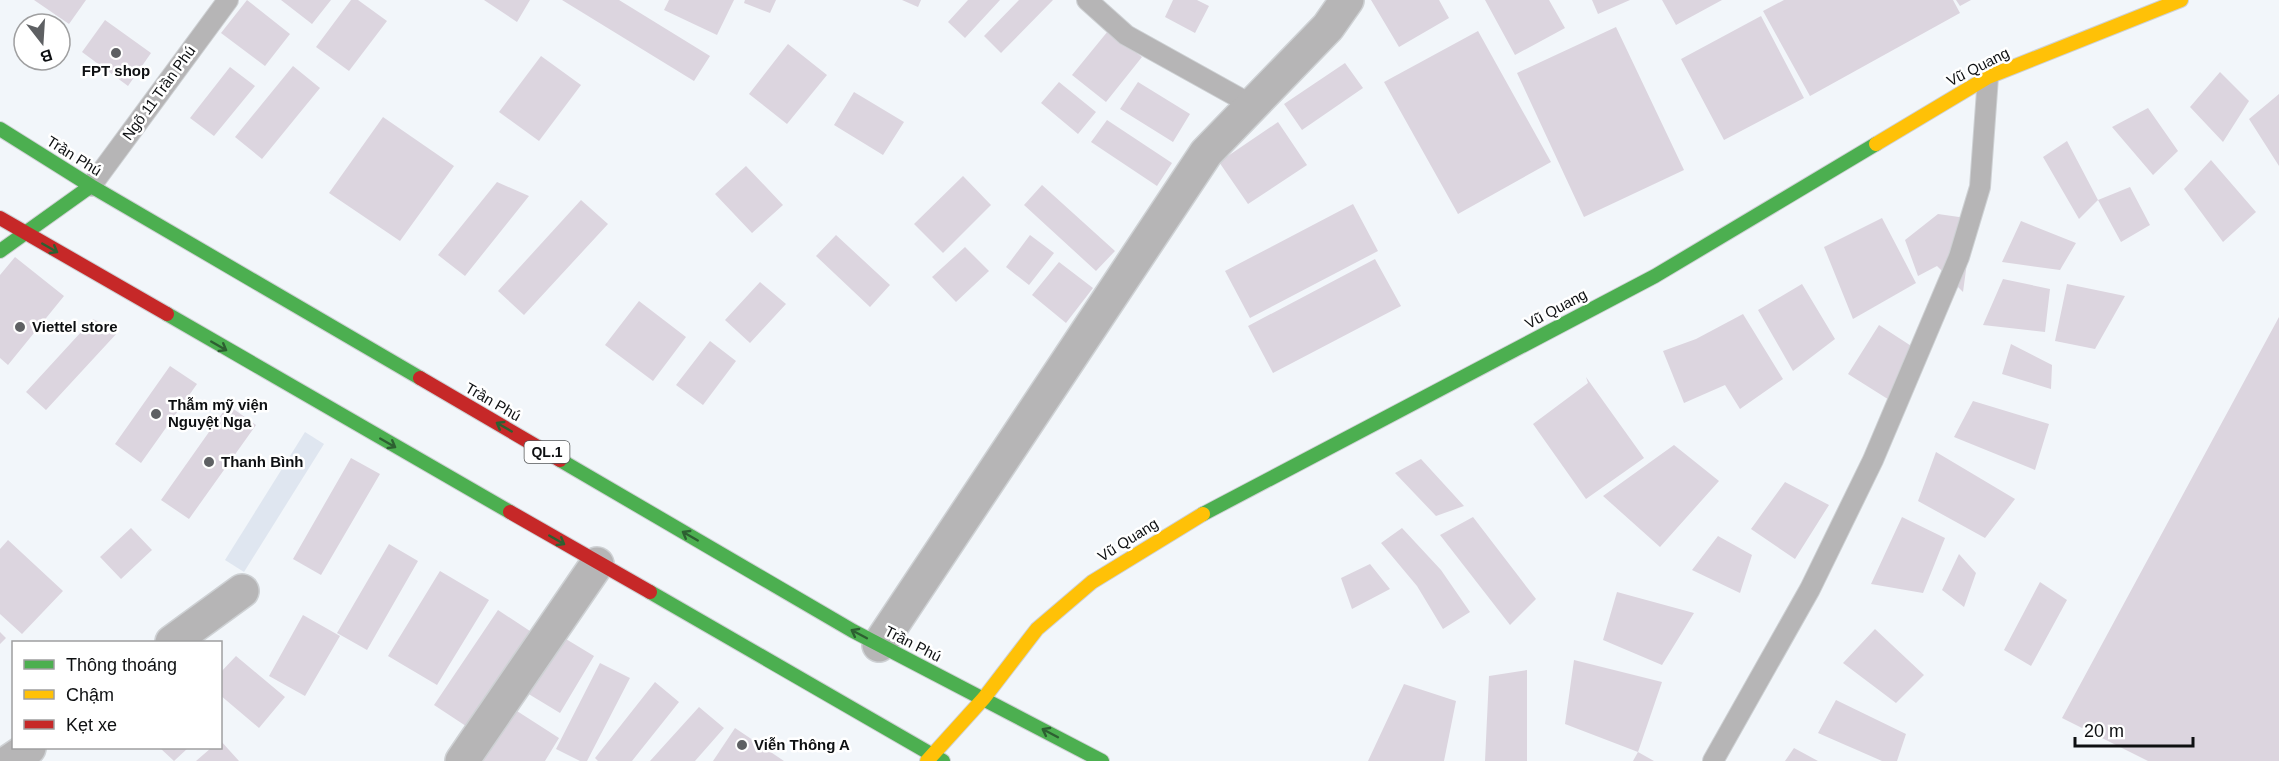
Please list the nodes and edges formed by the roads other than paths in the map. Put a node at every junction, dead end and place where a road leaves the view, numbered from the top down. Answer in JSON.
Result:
{"nodes":[{"id":1,"x":228,"y":0,"type":"edge"},
{"id":2,"x":1087,"y":0,"type":"edge"},
{"id":3,"x":1347,"y":0,"type":"edge"},
{"id":4,"x":2181,"y":0,"type":"edge"},
{"id":5,"x":1988,"y":77,"type":"junction"},
{"id":6,"x":1252,"y":105,"type":"junction"},
{"id":7,"x":0,"y":129,"type":"edge"},
{"id":8,"x":91,"y":186,"type":"junction"},
{"id":9,"x":0,"y":218,"type":"edge"},
{"id":10,"x":24,"y":233,"type":"junction"},
{"id":11,"x":0,"y":251,"type":"edge"},
{"id":12,"x":597,"y":564,"type":"junction"},
{"id":13,"x":242,"y":591,"type":"dead end"},
{"id":14,"x":173,"y":641,"type":"edge"},
{"id":15,"x":879,"y":645,"type":"junction"},
{"id":16,"x":984,"y":698,"type":"junction"},
{"id":17,"x":26,"y":749,"type":"edge"},
{"id":18,"x":935,"y":760,"type":"edge"},
{"id":19,"x":10,"y":761,"type":"edge"},
{"id":20,"x":462,"y":761,"type":"edge"},
{"id":21,"x":1102,"y":761,"type":"edge"},
{"id":22,"x":1713,"y":761,"type":"edge"}],
"edges":[{"from":1,"to":8,"type":"lane","name":"Ngõ 11 Trần Phú"},
{"from":2,"to":6,"type":"lane"},
{"from":3,"to":6,"type":"street"},
{"from":4,"to":5,"type":"main road","name":"Vũ Quang"},
{"from":5,"to":16,"type":"main road","name":"Vũ Quang"},
{"from":5,"to":22,"type":"lane"},
{"from":6,"to":15,"type":"street"},
{"from":7,"to":8,"type":"main road","name":"Trần Phú","number":"QL.1"},
{"from":8,"to":10,"type":"main road"},
{"from":15,"to":8,"type":"main road","name":"Trần Phú","number":"QL.1","one_way":true},
{"from":9,"to":10,"type":"main road"},
{"from":10,"to":11,"type":"main road"},
{"from":10,"to":12,"type":"main road","one_way":true},
{"from":12,"to":18,"type":"main road"},
{"from":12,"to":20,"type":"street"},
{"from":13,"to":14,"type":"street"},
{"from":15,"to":16,"type":"main road","name":"Trần Phú","number":"QL.1"},
{"from":16,"to":18,"type":"main road","name":"Vũ Quang"},
{"from":21,"to":16,"type":"main road","name":"Trần Phú","number":"QL.1","one_way":true},
{"from":17,"to":19,"type":"street"}]}
